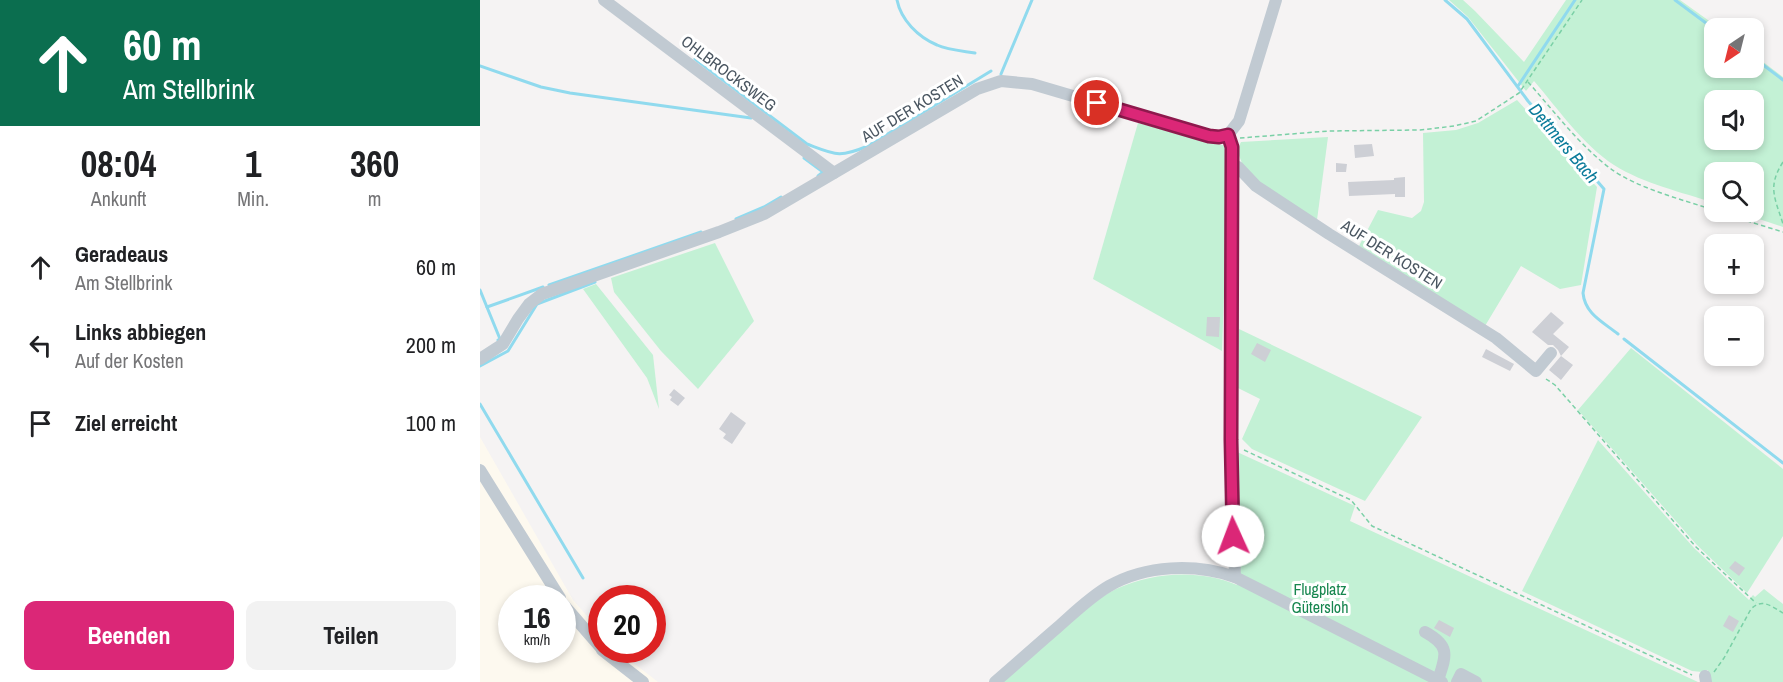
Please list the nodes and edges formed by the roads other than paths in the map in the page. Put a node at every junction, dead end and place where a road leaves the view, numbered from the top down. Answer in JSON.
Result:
{"nodes":[{"id":1,"x":604,"y":0,"type":"edge"},
{"id":2,"x":1276,"y":0,"type":"edge"},
{"id":3,"x":1228,"y":135,"type":"junction"},
{"id":4,"x":1233,"y":166,"type":"junction"},
{"id":5,"x":834,"y":173,"type":"junction"},
{"id":6,"x":1551,"y":353,"type":"dead end"},
{"id":7,"x":480,"y":359,"type":"edge"},
{"id":8,"x":480,"y":470,"type":"edge"},
{"id":9,"x":1234,"y":577,"type":"junction"},
{"id":10,"x":552,"y":585,"type":"edge"},
{"id":11,"x":576,"y":619,"type":"edge"},
{"id":12,"x":1425,"y":632,"type":"dead end"},
{"id":13,"x":588,"y":633,"type":"edge"},
{"id":14,"x":619,"y":663,"type":"edge"},
{"id":15,"x":1440,"y":681,"type":"edge"},
{"id":16,"x":643,"y":682,"type":"edge"},
{"id":17,"x":995,"y":682,"type":"edge"},
{"id":18,"x":1457,"y":682,"type":"edge"},
{"id":19,"x":1476,"y":682,"type":"edge"}],
"edges":[{"from":1,"to":5,"type":"street","name":"OHLBROCKSWEG"},
{"from":2,"to":3,"type":"street"},
{"from":3,"to":4,"type":"street"},
{"from":3,"to":5,"type":"street","name":"AUF DER KOSTEN"},
{"from":4,"to":6,"type":"street","name":"AUF DER KOSTEN"},
{"from":4,"to":9,"type":"street"},
{"from":5,"to":7,"type":"street","name":"AUF DER KOSTEN"},
{"from":8,"to":10,"type":"street"},
{"from":9,"to":15,"type":"street"},
{"from":9,"to":17,"type":"street"},
{"from":11,"to":13,"type":"street"},
{"from":12,"to":15,"type":"street"},
{"from":14,"to":16,"type":"street"},
{"from":18,"to":19,"type":"street"}]}
